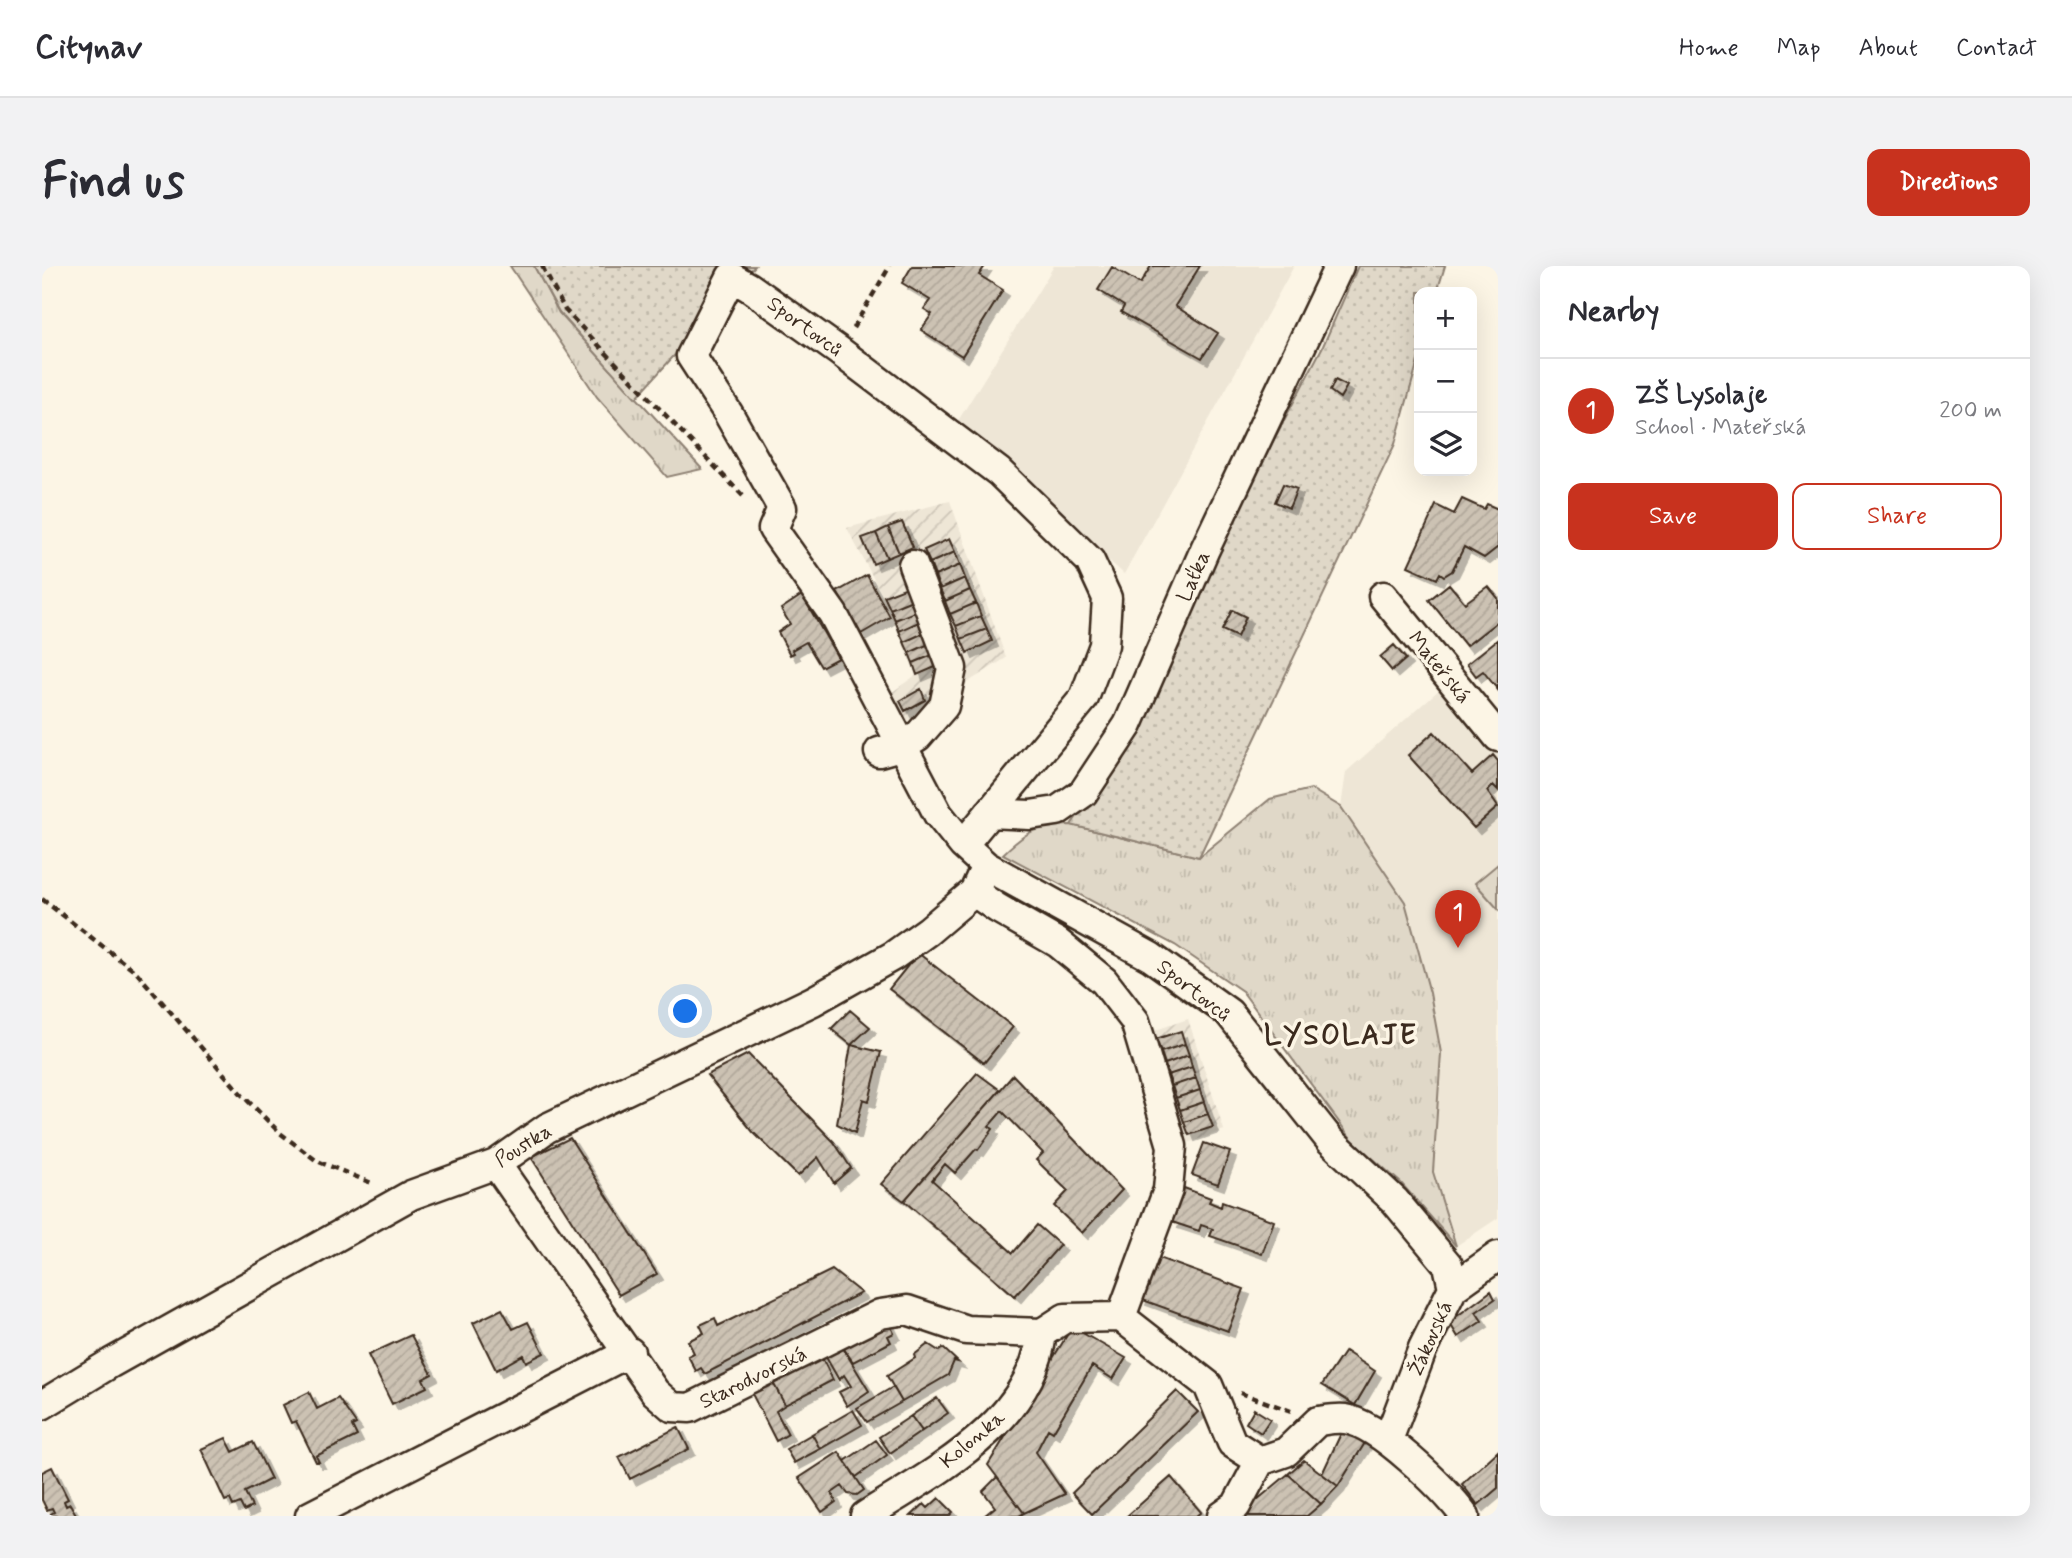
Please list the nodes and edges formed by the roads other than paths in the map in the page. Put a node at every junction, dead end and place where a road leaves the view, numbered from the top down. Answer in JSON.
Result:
{"nodes":[{"id":1,"x":1339,"y":266,"type":"edge"},
{"id":2,"x":913,"y":565,"type":"dead end"},
{"id":3,"x":1383,"y":596,"type":"dead end"},
{"id":4,"x":1498,"y":737,"type":"edge"},
{"id":5,"x":891,"y":748,"type":"junction"},
{"id":6,"x":989,"y":813,"type":"junction"},
{"id":7,"x":963,"y":845,"type":"junction"},
{"id":8,"x":986,"y":866,"type":"junction"},
{"id":9,"x":974,"y":892,"type":"junction"},
{"id":10,"x":496,"y":1164,"type":"junction"},
{"id":11,"x":1498,"y":1256,"type":"edge"},
{"id":12,"x":1453,"y":1288,"type":"junction"},
{"id":13,"x":1121,"y":1317,"type":"junction"},
{"id":14,"x":1042,"y":1333,"type":"junction"},
{"id":15,"x":630,"y":1352,"type":"junction"},
{"id":16,"x":42,"y":1405,"type":"edge"},
{"id":17,"x":1388,"y":1440,"type":"junction"},
{"id":18,"x":1260,"y":1461,"type":"junction"},
{"id":19,"x":310,"y":1516,"type":"edge"},
{"id":20,"x":864,"y":1516,"type":"edge"},
{"id":21,"x":1222,"y":1516,"type":"edge"},
{"id":22,"x":1465,"y":1516,"type":"edge"}],
"edges":[{"from":1,"to":6,"type":"street","name":"Laťka"},
{"from":2,"to":5,"type":"street"},
{"from":3,"to":4,"type":"street","name":"Mateřská"},
{"from":5,"to":6,"type":"street","name":"Sportovců"},
{"from":5,"to":7,"type":"street","name":"Sportovců"},
{"from":6,"to":7,"type":"street","name":"Sportovců"},
{"from":7,"to":8,"type":"street","name":"Sportovců"},
{"from":8,"to":9,"type":"street","name":"Poustka"},
{"from":8,"to":12,"type":"street","name":"Sportovců"},
{"from":9,"to":10,"type":"street","name":"Poustka"},
{"from":9,"to":13,"type":"street"},
{"from":10,"to":15,"type":"street","name":"Starodvorská"},
{"from":10,"to":16,"type":"street","name":"Poustka"},
{"from":11,"to":12,"type":"street","name":"Žákovská"},
{"from":12,"to":17,"type":"street","name":"Žákovská"},
{"from":13,"to":14,"type":"street","name":"Starodvorská"},
{"from":13,"to":18,"type":"street"},
{"from":14,"to":15,"type":"street","name":"Starodvorská"},
{"from":14,"to":20,"type":"street","name":"Kolonka"},
{"from":15,"to":19,"type":"street"},
{"from":17,"to":18,"type":"street"},
{"from":17,"to":22,"type":"street"},
{"from":18,"to":21,"type":"street"}]}
